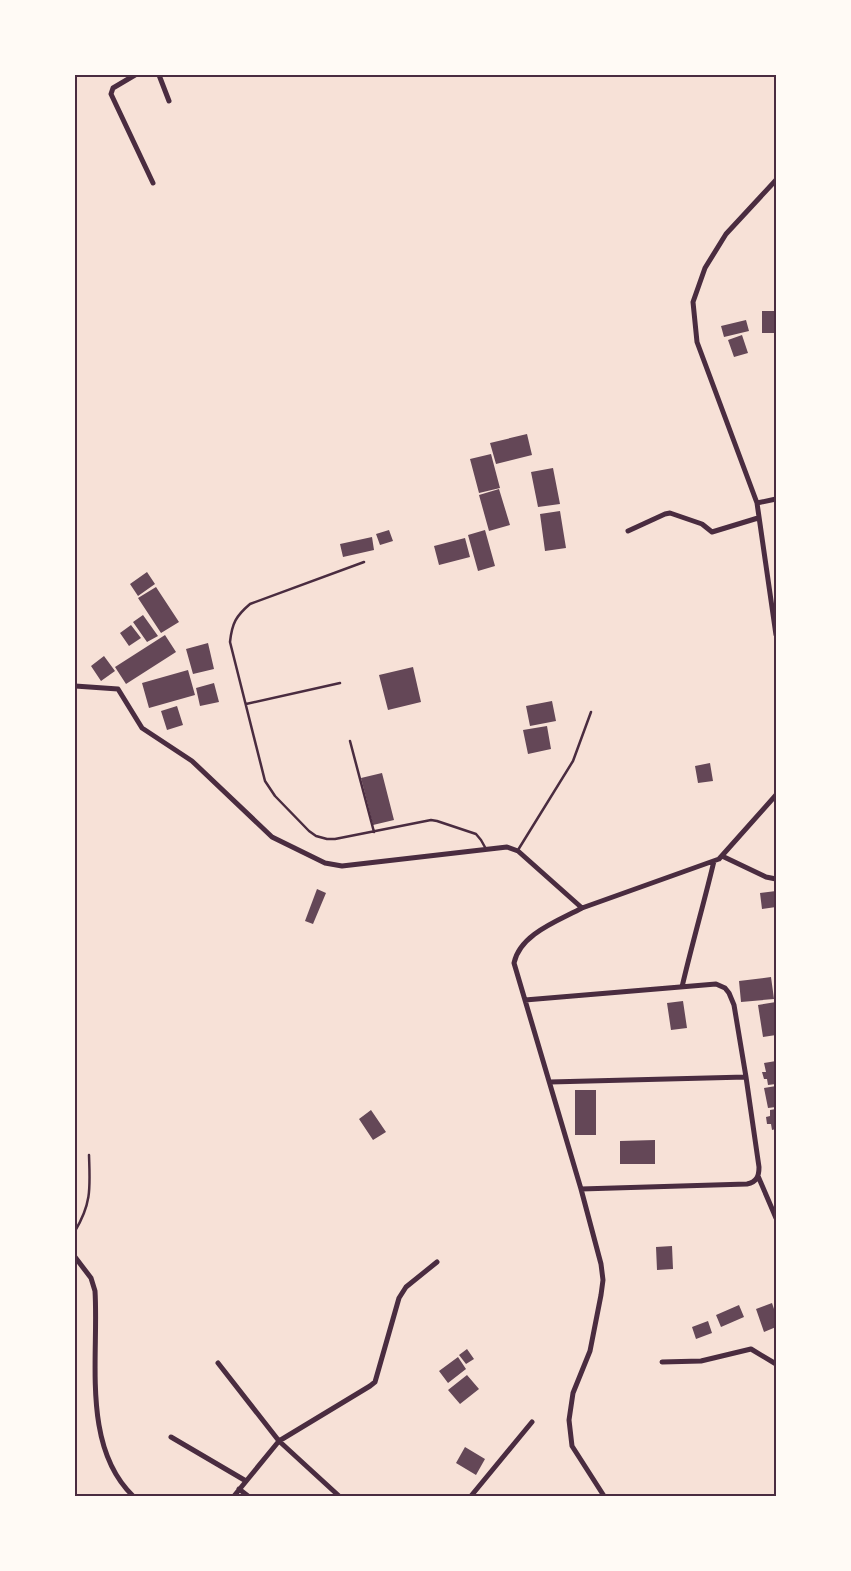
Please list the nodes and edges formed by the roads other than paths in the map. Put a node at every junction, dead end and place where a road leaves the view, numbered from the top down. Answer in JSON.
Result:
{"nodes":[{"id":1,"x":135,"y":75,"type":"edge"},
{"id":2,"x":159,"y":75,"type":"edge"},
{"id":3,"x":169,"y":101,"type":"dead end"},
{"id":4,"x":776,"y":180,"type":"edge"},
{"id":5,"x":153,"y":183,"type":"dead end"},
{"id":6,"x":776,"y":499,"type":"edge"},
{"id":7,"x":757,"y":503,"type":"junction"},
{"id":8,"x":758,"y":518,"type":"junction"},
{"id":9,"x":628,"y":531,"type":"dead end"},
{"id":10,"x":364,"y":562,"type":"dead end"},
{"id":11,"x":776,"y":635,"type":"edge"},
{"id":12,"x":340,"y":683,"type":"dead end"},
{"id":13,"x":75,"y":686,"type":"edge"},
{"id":14,"x":246,"y":704,"type":"junction"},
{"id":15,"x":591,"y":712,"type":"dead end"},
{"id":16,"x":350,"y":742,"type":"dead end"},
{"id":17,"x":776,"y":795,"type":"edge"},
{"id":18,"x":374,"y":832,"type":"junction"},
{"id":19,"x":486,"y":849,"type":"junction"},
{"id":20,"x":518,"y":851,"type":"junction"},
{"id":21,"x":722,"y":856,"type":"junction"},
{"id":22,"x":714,"y":861,"type":"junction"},
{"id":23,"x":776,"y":879,"type":"edge"},
{"id":24,"x":582,"y":908,"type":"junction"},
{"id":25,"x":682,"y":986,"type":"junction"},
{"id":26,"x":525,"y":1000,"type":"junction"},
{"id":27,"x":746,"y":1077,"type":"junction"},
{"id":28,"x":550,"y":1082,"type":"junction"},
{"id":29,"x":89,"y":1155,"type":"dead end"},
{"id":30,"x":758,"y":1176,"type":"junction"},
{"id":31,"x":581,"y":1189,"type":"junction"},
{"id":32,"x":776,"y":1218,"type":"edge"},
{"id":33,"x":75,"y":1231,"type":"edge"},
{"id":34,"x":75,"y":1257,"type":"edge"},
{"id":35,"x":437,"y":1262,"type":"dead end"},
{"id":36,"x":662,"y":1362,"type":"dead end"},
{"id":37,"x":218,"y":1363,"type":"dead end"},
{"id":38,"x":776,"y":1364,"type":"edge"},
{"id":39,"x":532,"y":1422,"type":"dead end"},
{"id":40,"x":171,"y":1437,"type":"dead end"},
{"id":41,"x":279,"y":1442,"type":"junction"},
{"id":42,"x":246,"y":1481,"type":"junction"},
{"id":43,"x":239,"y":1489,"type":"junction"},
{"id":44,"x":133,"y":1496,"type":"edge"},
{"id":45,"x":234,"y":1496,"type":"edge"},
{"id":46,"x":248,"y":1496,"type":"edge"},
{"id":47,"x":339,"y":1496,"type":"edge"},
{"id":48,"x":471,"y":1496,"type":"edge"},
{"id":49,"x":604,"y":1496,"type":"edge"}],
"edges":[{"from":1,"to":5,"type":"street"},
{"from":2,"to":3,"type":"street"},
{"from":4,"to":7,"type":"street"},
{"from":6,"to":7,"type":"street"},
{"from":7,"to":8,"type":"street"},
{"from":8,"to":9,"type":"street"},
{"from":8,"to":11,"type":"street"},
{"from":10,"to":14,"type":"lane"},
{"from":12,"to":14,"type":"lane"},
{"from":13,"to":19,"type":"street"},
{"from":14,"to":18,"type":"lane"},
{"from":15,"to":20,"type":"lane"},
{"from":16,"to":18,"type":"lane"},
{"from":17,"to":21,"type":"street"},
{"from":18,"to":19,"type":"lane"},
{"from":19,"to":20,"type":"street"},
{"from":20,"to":24,"type":"street"},
{"from":21,"to":22,"type":"street"},
{"from":21,"to":23,"type":"street"},
{"from":22,"to":24,"type":"street"},
{"from":22,"to":25,"type":"street"},
{"from":24,"to":26,"type":"street"},
{"from":25,"to":26,"type":"street"},
{"from":25,"to":27,"type":"street"},
{"from":26,"to":28,"type":"street"},
{"from":27,"to":28,"type":"street"},
{"from":27,"to":30,"type":"street"},
{"from":28,"to":31,"type":"street"},
{"from":29,"to":33,"type":"lane"},
{"from":30,"to":31,"type":"street"},
{"from":30,"to":32,"type":"street"},
{"from":31,"to":49,"type":"street"},
{"from":34,"to":44,"type":"street"},
{"from":35,"to":41,"type":"street"},
{"from":36,"to":38,"type":"street"},
{"from":37,"to":41,"type":"street"},
{"from":39,"to":48,"type":"street"},
{"from":40,"to":42,"type":"street"},
{"from":41,"to":42,"type":"street"},
{"from":41,"to":47,"type":"street"},
{"from":42,"to":43,"type":"street"},
{"from":43,"to":45,"type":"street"},
{"from":43,"to":46,"type":"street"}]}
